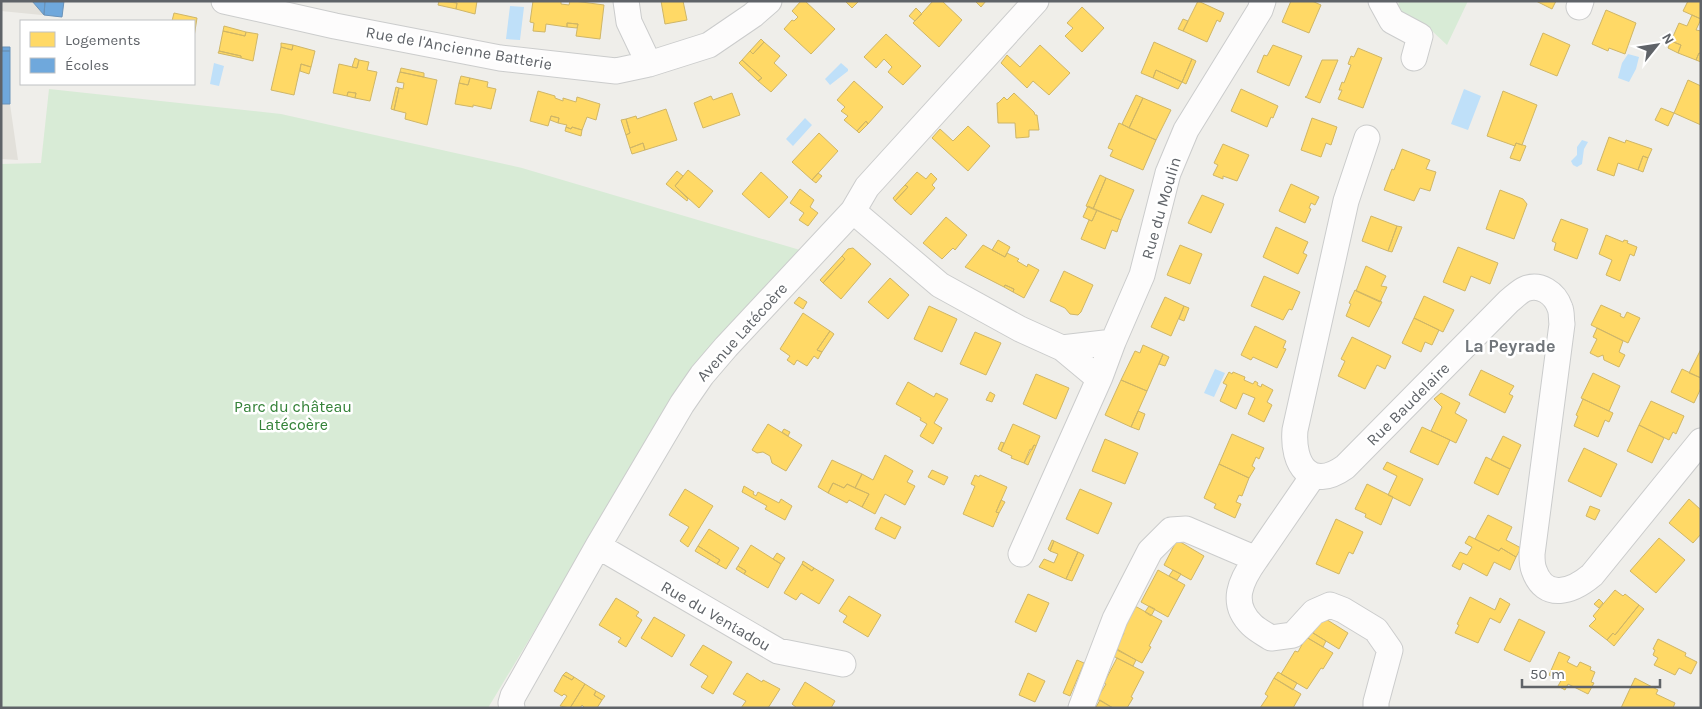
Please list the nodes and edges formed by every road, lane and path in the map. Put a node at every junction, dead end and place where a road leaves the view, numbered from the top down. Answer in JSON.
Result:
{"nodes":[{"id":1,"x":224,"y":1,"type":"edge"},
{"id":2,"x":626,"y":1,"type":"edge"},
{"id":3,"x":770,"y":1,"type":"edge"},
{"id":4,"x":1036,"y":1,"type":"edge"},
{"id":5,"x":1263,"y":1,"type":"edge"},
{"id":6,"x":1381,"y":1,"type":"edge"},
{"id":7,"x":1414,"y":58,"type":"dead end"},
{"id":8,"x":649,"y":64,"type":"junction"},
{"id":9,"x":1367,"y":138,"type":"dead end"},
{"id":10,"x":853,"y":211,"type":"junction"},
{"id":11,"x":1113,"y":342,"type":"junction"},
{"id":12,"x":1062,"y":348,"type":"junction"},
{"id":13,"x":1100,"y":377,"type":"junction"},
{"id":14,"x":1701,"y":442,"type":"edge"},
{"id":15,"x":1313,"y":476,"type":"junction"},
{"id":16,"x":598,"y":546,"type":"junction"},
{"id":17,"x":1021,"y":554,"type":"dead end"},
{"id":18,"x":1256,"y":558,"type":"junction"},
{"id":19,"x":843,"y":664,"type":"dead end"},
{"id":20,"x":512,"y":708,"type":"edge"},
{"id":21,"x":1081,"y":708,"type":"edge"},
{"id":22,"x":1376,"y":708,"type":"edge"}],
"edges":[{"from":1,"to":8,"type":"street","name":"Rue de l'Ancienne Batterie"},
{"from":2,"to":8,"type":"street"},
{"from":3,"to":8,"type":"street","name":"Rue de l'Ancienne Batterie"},
{"from":4,"to":10,"type":"street","name":"Avenue Latécoère"},
{"from":5,"to":11,"type":"street","name":"Rue du Moulin"},
{"from":6,"to":7,"type":"street"},
{"from":9,"to":15,"type":"street"},
{"from":10,"to":12,"type":"street"},
{"from":10,"to":16,"type":"street","name":"Avenue Latécoère"},
{"from":11,"to":12,"type":"street"},
{"from":11,"to":13,"type":"street","name":"Rue du Moulin"},
{"from":12,"to":13,"type":"street"},
{"from":13,"to":17,"type":"street","name":"Rue du Moulin"},
{"from":14,"to":15,"type":"street","name":"Rue Baudelaire"},
{"from":15,"to":18,"type":"street"},
{"from":16,"to":19,"type":"street","name":"Rue du Ventadou"},
{"from":16,"to":20,"type":"street","name":"Avenue Latécoère"},
{"from":18,"to":21,"type":"street"},
{"from":18,"to":22,"type":"street"}]}
